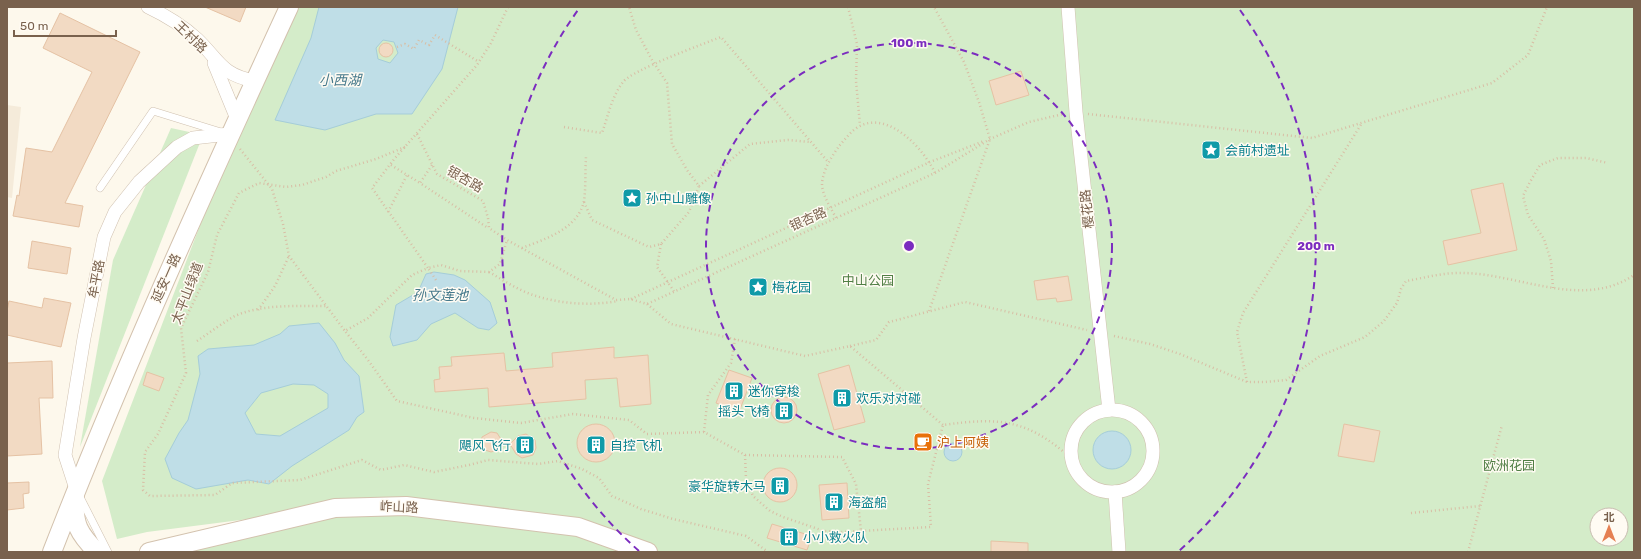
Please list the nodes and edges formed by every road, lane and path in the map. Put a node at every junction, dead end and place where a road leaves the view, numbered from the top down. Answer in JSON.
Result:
{"nodes":[{"id":1,"x":148,"y":7,"type":"edge"},
{"id":2,"x":289,"y":7,"type":"edge"},
{"id":3,"x":508,"y":7,"type":"edge"},
{"id":4,"x":629,"y":7,"type":"edge"},
{"id":5,"x":848,"y":7,"type":"edge"},
{"id":6,"x":934,"y":7,"type":"edge"},
{"id":7,"x":1068,"y":7,"type":"edge"},
{"id":8,"x":1547,"y":7,"type":"edge"},
{"id":9,"x":396,"y":47,"type":"dead end"},
{"id":10,"x":212,"y":58,"type":"junction"},
{"id":11,"x":479,"y":62,"type":"junction"},
{"id":12,"x":654,"y":64,"type":"junction"},
{"id":13,"x":255,"y":81,"type":"junction"},
{"id":14,"x":1076,"y":112,"type":"junction"},
{"id":15,"x":1362,"y":123,"type":"junction"},
{"id":16,"x":233,"y":126,"type":"junction"},
{"id":17,"x":860,"y":126,"type":"junction"},
{"id":18,"x":564,"y":127,"type":"dead end"},
{"id":19,"x":417,"y":134,"type":"junction"},
{"id":20,"x":990,"y":139,"type":"junction"},
{"id":21,"x":810,"y":142,"type":"junction"},
{"id":22,"x":407,"y":146,"type":"junction"},
{"id":23,"x":586,"y":157,"type":"dead end"},
{"id":24,"x":930,"y":162,"type":"junction"},
{"id":25,"x":829,"y":163,"type":"junction"},
{"id":26,"x":1608,"y":163,"type":"dead end"},
{"id":27,"x":432,"y":164,"type":"junction"},
{"id":28,"x":391,"y":165,"type":"junction"},
{"id":29,"x":935,"y":173,"type":"junction"},
{"id":30,"x":407,"y":175,"type":"junction"},
{"id":31,"x":268,"y":184,"type":"junction"},
{"id":32,"x":420,"y":184,"type":"junction"},
{"id":33,"x":699,"y":186,"type":"junction"},
{"id":34,"x":100,"y":188,"type":"dead end"},
{"id":35,"x":584,"y":202,"type":"junction"},
{"id":36,"x":831,"y":207,"type":"junction"},
{"id":37,"x":388,"y":212,"type":"junction"},
{"id":38,"x":836,"y":218,"type":"junction"},
{"id":39,"x":488,"y":228,"type":"junction"},
{"id":40,"x":507,"y":240,"type":"junction"},
{"id":41,"x":661,"y":244,"type":"junction"},
{"id":42,"x":521,"y":248,"type":"junction"},
{"id":43,"x":290,"y":256,"type":"junction"},
{"id":44,"x":428,"y":268,"type":"junction"},
{"id":45,"x":489,"y":272,"type":"junction"},
{"id":46,"x":1634,"y":275,"type":"edge"},
{"id":47,"x":436,"y":280,"type":"dead end"},
{"id":48,"x":667,"y":282,"type":"junction"},
{"id":49,"x":1553,"y":288,"type":"junction"},
{"id":50,"x":674,"y":291,"type":"junction"},
{"id":51,"x":630,"y":299,"type":"junction"},
{"id":52,"x":647,"y":304,"type":"junction"},
{"id":53,"x":326,"y":306,"type":"junction"},
{"id":54,"x":258,"y":310,"type":"junction"},
{"id":55,"x":929,"y":311,"type":"junction"},
{"id":56,"x":345,"y":331,"type":"junction"},
{"id":57,"x":1100,"y":333,"type":"junction"},
{"id":58,"x":736,"y":339,"type":"junction"},
{"id":59,"x":196,"y":341,"type":"dead end"},
{"id":60,"x":850,"y":346,"type":"junction"},
{"id":61,"x":1246,"y":382,"type":"junction"},
{"id":62,"x":1109,"y":410,"type":"junction"},
{"id":63,"x":943,"y":425,"type":"junction"},
{"id":64,"x":1502,"y":425,"type":"dead end"},
{"id":65,"x":704,"y":432,"type":"junction"},
{"id":66,"x":745,"y":455,"type":"junction"},
{"id":67,"x":1072,"y":459,"type":"junction"},
{"id":68,"x":76,"y":489,"type":"junction"},
{"id":69,"x":1114,"y":492,"type":"junction"},
{"id":70,"x":1480,"y":506,"type":"junction"},
{"id":71,"x":1412,"y":513,"type":"dead end"},
{"id":72,"x":861,"y":531,"type":"junction"},
{"id":73,"x":52,"y":552,"type":"edge"},
{"id":74,"x":97,"y":552,"type":"edge"},
{"id":75,"x":108,"y":552,"type":"edge"},
{"id":76,"x":149,"y":552,"type":"edge"},
{"id":77,"x":648,"y":552,"type":"edge"},
{"id":78,"x":768,"y":552,"type":"edge"},
{"id":79,"x":1119,"y":552,"type":"edge"},
{"id":80,"x":1468,"y":552,"type":"edge"}],
"edges":[{"from":1,"to":10,"type":"street","name":"王村路"},
{"from":2,"to":13,"type":"main road","name":"延安一路"},
{"from":3,"to":11,"type":"path"},
{"from":4,"to":12,"type":"path"},
{"from":5,"to":17,"type":"path"},
{"from":6,"to":20,"type":"path"},
{"from":7,"to":14,"type":"street","name":"樱花路"},
{"from":8,"to":15,"type":"path","name":"银杏路"},
{"from":9,"to":11,"type":"path"},
{"from":10,"to":13,"type":"street","name":"王村路"},
{"from":10,"to":16,"type":"street","name":"王村路"},
{"from":11,"to":19,"type":"path"},
{"from":12,"to":18,"type":"path"},
{"from":12,"to":21,"type":"path"},
{"from":12,"to":33,"type":"path"},
{"from":13,"to":16,"type":"main road","name":"延安一路"},
{"from":14,"to":15,"type":"path","name":"银杏路"},
{"from":14,"to":20,"type":"path","name":"银杏路"},
{"from":14,"to":57,"type":"street","name":"樱花路"},
{"from":15,"to":61,"type":"path"},
{"from":16,"to":31,"type":"path"},
{"from":16,"to":34,"type":"lane"},
{"from":16,"to":68,"type":"main road","name":"延安一路"},
{"from":16,"to":68,"type":"street","name":"牟平路"},
{"from":17,"to":24,"type":"path"},
{"from":17,"to":25,"type":"path"},
{"from":19,"to":22,"type":"path"},
{"from":19,"to":27,"type":"path","name":"银杏路"},
{"from":20,"to":24,"type":"path","name":"银杏路"},
{"from":20,"to":29,"type":"path","name":"银杏路"},
{"from":20,"to":55,"type":"path"},
{"from":21,"to":25,"type":"path"},
{"from":21,"to":33,"type":"path"},
{"from":22,"to":28,"type":"path"},
{"from":22,"to":31,"type":"path"},
{"from":23,"to":35,"type":"path"},
{"from":24,"to":29,"type":"path"},
{"from":24,"to":36,"type":"path","name":"银杏路"},
{"from":25,"to":36,"type":"path"},
{"from":26,"to":49,"type":"path"},
{"from":27,"to":32,"type":"path"},
{"from":27,"to":39,"type":"path","name":"银杏路"},
{"from":28,"to":30,"type":"path"},
{"from":28,"to":37,"type":"path"},
{"from":29,"to":38,"type":"path","name":"银杏路"},
{"from":30,"to":32,"type":"path"},
{"from":30,"to":37,"type":"path"},
{"from":31,"to":43,"type":"path"},
{"from":31,"to":78,"type":"path","name":"太平山绿道"},
{"from":32,"to":39,"type":"path"},
{"from":33,"to":41,"type":"path"},
{"from":35,"to":41,"type":"path"},
{"from":35,"to":42,"type":"path"},
{"from":36,"to":38,"type":"path"},
{"from":36,"to":48,"type":"path","name":"银杏路"},
{"from":37,"to":44,"type":"path"},
{"from":38,"to":50,"type":"path","name":"银杏路"},
{"from":39,"to":40,"type":"path"},
{"from":40,"to":42,"type":"path"},
{"from":40,"to":45,"type":"path"},
{"from":41,"to":48,"type":"path"},
{"from":42,"to":51,"type":"path"},
{"from":43,"to":53,"type":"path"},
{"from":43,"to":54,"type":"path"},
{"from":44,"to":45,"type":"path"},
{"from":44,"to":47,"type":"path"},
{"from":44,"to":56,"type":"path"},
{"from":45,"to":51,"type":"path"},
{"from":46,"to":49,"type":"path"},
{"from":48,"to":50,"type":"path"},
{"from":48,"to":51,"type":"path","name":"银杏路"},
{"from":49,"to":61,"type":"path"},
{"from":50,"to":52,"type":"path","name":"银杏路"},
{"from":51,"to":52,"type":"path"},
{"from":52,"to":58,"type":"path"},
{"from":53,"to":54,"type":"path"},
{"from":53,"to":56,"type":"path"},
{"from":54,"to":59,"type":"path"},
{"from":55,"to":57,"type":"path"},
{"from":55,"to":60,"type":"path"},
{"from":56,"to":65,"type":"path"},
{"from":57,"to":61,"type":"path"},
{"from":57,"to":62,"type":"street","name":"樱花路"},
{"from":58,"to":60,"type":"path"},
{"from":58,"to":65,"type":"path"},
{"from":60,"to":63,"type":"path"},
{"from":62,"to":67,"type":"street"},
{"from":62,"to":69,"type":"street"},
{"from":63,"to":67,"type":"path"},
{"from":63,"to":72,"type":"path"},
{"from":64,"to":70,"type":"path"},
{"from":65,"to":66,"type":"path"},
{"from":66,"to":72,"type":"path"},
{"from":66,"to":72,"type":"path"},
{"from":67,"to":69,"type":"street"},
{"from":68,"to":73,"type":"main road","name":"延安一路"},
{"from":68,"to":74,"type":"main road"},
{"from":68,"to":75,"type":"lane"},
{"from":69,"to":79,"type":"street"},
{"from":70,"to":71,"type":"path"},
{"from":70,"to":80,"type":"path"},
{"from":76,"to":77,"type":"main road","name":"岞山路"}]}
